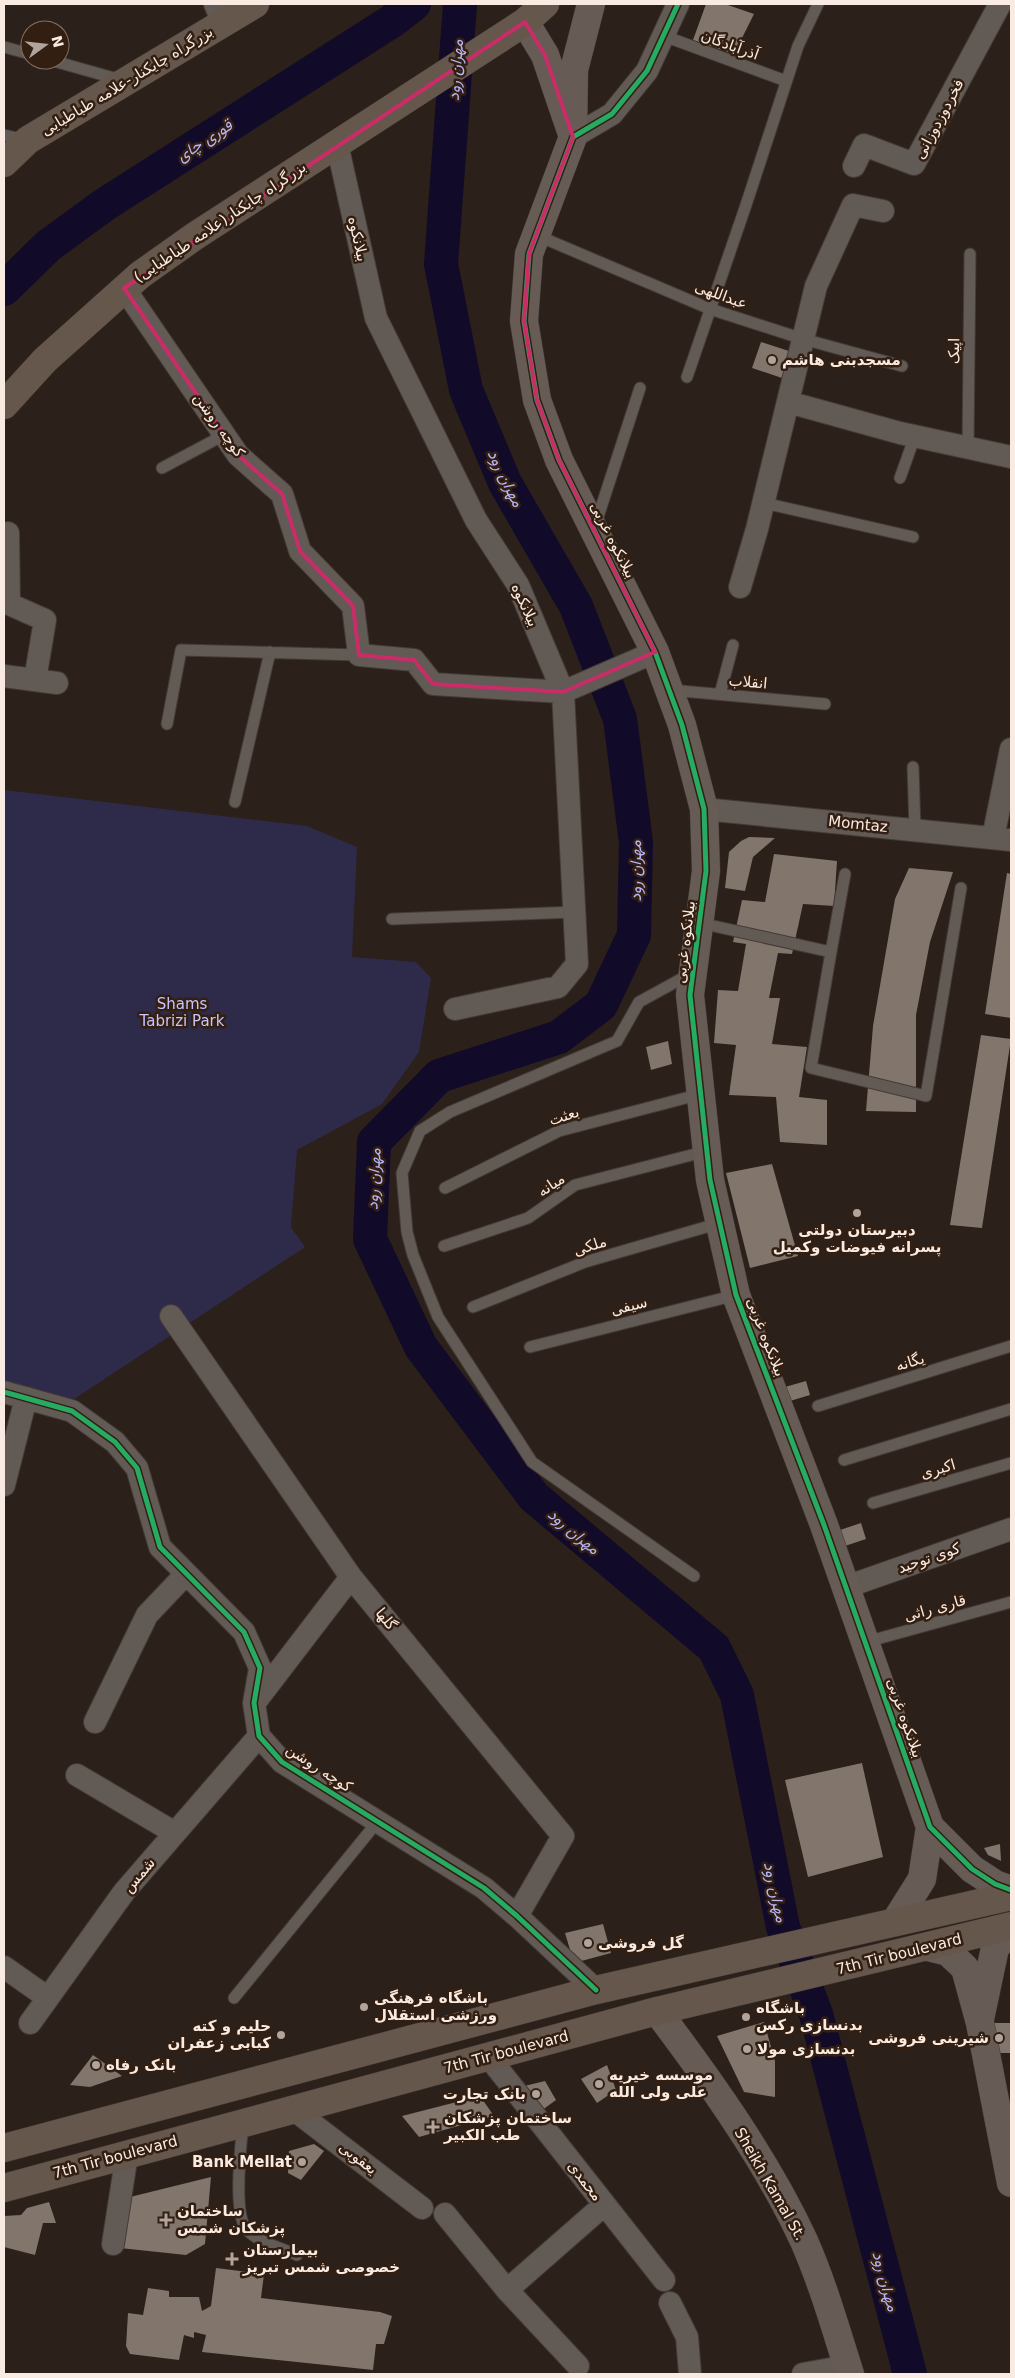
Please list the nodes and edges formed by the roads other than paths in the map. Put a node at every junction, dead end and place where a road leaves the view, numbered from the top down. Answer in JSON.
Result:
{"nodes":[{"id":1,"x":255,"y":4,"type":"edge"},
{"id":2,"x":545,"y":4,"type":"edge"},
{"id":3,"x":591,"y":4,"type":"edge"},
{"id":4,"x":678,"y":4,"type":"edge"},
{"id":5,"x":818,"y":4,"type":"edge"},
{"id":6,"x":1003,"y":12,"type":"edge"},
{"id":7,"x":219,"y":13,"type":"edge"},
{"id":8,"x":525,"y":22,"type":"junction"},
{"id":9,"x":664,"y":36,"type":"junction"},
{"id":10,"x":4,"y":47,"type":"edge"},
{"id":11,"x":20,"y":51,"type":"edge"},
{"id":12,"x":70,"y":66,"type":"edge"},
{"id":13,"x":786,"y":81,"type":"junction"},
{"id":14,"x":126,"y":82,"type":"junction"},
{"id":15,"x":573,"y":137,"type":"junction"},
{"id":16,"x":16,"y":138,"type":"edge"},
{"id":17,"x":337,"y":144,"type":"junction"},
{"id":18,"x":4,"y":163,"type":"edge"},
{"id":19,"x":854,"y":166,"type":"dead end"},
{"id":20,"x":884,"y":211,"type":"dead end"},
{"id":21,"x":536,"y":236,"type":"junction"},
{"id":22,"x":970,"y":254,"type":"dead end"},
{"id":23,"x":124,"y":288,"type":"junction"},
{"id":24,"x":710,"y":309,"type":"junction"},
{"id":25,"x":803,"y":340,"type":"junction"},
{"id":26,"x":902,"y":366,"type":"dead end"},
{"id":27,"x":687,"y":377,"type":"dead end"},
{"id":28,"x":640,"y":388,"type":"dead end"},
{"id":29,"x":788,"y":402,"type":"junction"},
{"id":30,"x":4,"y":405,"type":"edge"},
{"id":31,"x":224,"y":435,"type":"junction"},
{"id":32,"x":915,"y":436,"type":"junction"},
{"id":33,"x":968,"y":448,"type":"junction"},
{"id":34,"x":1011,"y":457,"type":"edge"},
{"id":35,"x":162,"y":468,"type":"dead end"},
{"id":36,"x":900,"y":478,"type":"dead end"},
{"id":37,"x":764,"y":503,"type":"junction"},
{"id":38,"x":594,"y":530,"type":"junction"},
{"id":39,"x":8,"y":533,"type":"dead end"},
{"id":40,"x":913,"y":537,"type":"dead end"},
{"id":41,"x":740,"y":587,"type":"dead end"},
{"id":42,"x":733,"y":645,"type":"dead end"},
{"id":43,"x":270,"y":652,"type":"junction"},
{"id":44,"x":655,"y":652,"type":"junction"},
{"id":45,"x":359,"y":655,"type":"junction"},
{"id":46,"x":35,"y":680,"type":"junction"},
{"id":47,"x":4,"y":681,"type":"edge"},
{"id":48,"x":57,"y":683,"type":"dead end"},
{"id":49,"x":669,"y":690,"type":"junction"},
{"id":50,"x":563,"y":692,"type":"junction"},
{"id":51,"x":720,"y":694,"type":"junction"},
{"id":52,"x":824,"y":704,"type":"dead end"},
{"id":53,"x":167,"y":724,"type":"dead end"},
{"id":54,"x":1011,"y":749,"type":"edge"},
{"id":55,"x":913,"y":767,"type":"dead end"},
{"id":56,"x":235,"y":802,"type":"dead end"},
{"id":57,"x":704,"y":809,"type":"junction"},
{"id":58,"x":914,"y":830,"type":"junction"},
{"id":59,"x":1002,"y":839,"type":"edge"},
{"id":60,"x":844,"y":874,"type":"dead end"},
{"id":61,"x":961,"y":888,"type":"dead end"},
{"id":62,"x":575,"y":912,"type":"junction"},
{"id":63,"x":392,"y":919,"type":"dead end"},
{"id":64,"x":700,"y":923,"type":"junction"},
{"id":65,"x":831,"y":952,"type":"junction"},
{"id":66,"x":693,"y":972,"type":"junction"},
{"id":67,"x":455,"y":1009,"type":"dead end"},
{"id":68,"x":701,"y":1094,"type":"junction"},
{"id":69,"x":707,"y":1151,"type":"junction"},
{"id":70,"x":445,"y":1188,"type":"dead end"},
{"id":71,"x":720,"y":1223,"type":"junction"},
{"id":72,"x":444,"y":1246,"type":"dead end"},
{"id":73,"x":736,"y":1294,"type":"junction"},
{"id":74,"x":473,"y":1307,"type":"dead end"},
{"id":75,"x":171,"y":1316,"type":"dead end"},
{"id":76,"x":530,"y":1346,"type":"dead end"},
{"id":77,"x":1011,"y":1346,"type":"edge"},
{"id":78,"x":4,"y":1392,"type":"edge"},
{"id":79,"x":26,"y":1398,"type":"junction"},
{"id":80,"x":818,"y":1406,"type":"dead end"},
{"id":81,"x":1011,"y":1409,"type":"edge"},
{"id":82,"x":844,"y":1460,"type":"dead end"},
{"id":83,"x":1011,"y":1463,"type":"edge"},
{"id":84,"x":4,"y":1479,"type":"edge"},
{"id":85,"x":873,"y":1503,"type":"dead end"},
{"id":86,"x":1011,"y":1529,"type":"edge"},
{"id":87,"x":186,"y":1574,"type":"junction"},
{"id":88,"x":694,"y":1576,"type":"dead end"},
{"id":89,"x":351,"y":1577,"type":"junction"},
{"id":90,"x":846,"y":1587,"type":"junction"},
{"id":91,"x":1011,"y":1602,"type":"edge"},
{"id":92,"x":866,"y":1642,"type":"junction"},
{"id":93,"x":254,"y":1703,"type":"junction"},
{"id":94,"x":95,"y":1722,"type":"dead end"},
{"id":95,"x":259,"y":1736,"type":"junction"},
{"id":96,"x":78,"y":1775,"type":"dead end"},
{"id":97,"x":378,"y":1821,"type":"junction"},
{"id":98,"x":930,"y":1827,"type":"junction"},
{"id":99,"x":175,"y":1833,"type":"junction"},
{"id":100,"x":1011,"y":1890,"type":"edge"},
{"id":101,"x":1011,"y":1896,"type":"edge"},
{"id":102,"x":517,"y":1916,"type":"junction"},
{"id":103,"x":895,"y":1922,"type":"junction"},
{"id":104,"x":1011,"y":1928,"type":"edge"},
{"id":105,"x":928,"y":1947,"type":"junction"},
{"id":106,"x":4,"y":1967,"type":"edge"},
{"id":107,"x":596,"y":1990,"type":"junction"},
{"id":108,"x":48,"y":1998,"type":"junction"},
{"id":109,"x":234,"y":1998,"type":"dead end"},
{"id":110,"x":657,"y":2011,"type":"junction"},
{"id":111,"x":30,"y":2023,"type":"dead end"},
{"id":112,"x":980,"y":2023,"type":"junction"},
{"id":113,"x":488,"y":2056,"type":"junction"},
{"id":114,"x":293,"y":2109,"type":"junction"},
{"id":115,"x":242,"y":2123,"type":"junction"},
{"id":116,"x":4,"y":2148,"type":"edge"},
{"id":117,"x":127,"y":2154,"type":"junction"},
{"id":118,"x":1010,"y":2171,"type":"edge"},
{"id":119,"x":4,"y":2188,"type":"edge"},
{"id":120,"x":604,"y":2205,"type":"junction"},
{"id":121,"x":422,"y":2208,"type":"dead end"},
{"id":122,"x":445,"y":2214,"type":"dead end"},
{"id":123,"x":113,"y":2244,"type":"dead end"},
{"id":124,"x":297,"y":2255,"type":"dead end"},
{"id":125,"x":664,"y":2280,"type":"dead end"},
{"id":126,"x":507,"y":2290,"type":"junction"},
{"id":127,"x":670,"y":2303,"type":"dead end"},
{"id":128,"x":578,"y":2366,"type":"dead end"},
{"id":129,"x":848,"y":2370,"type":"edge"},
{"id":130,"x":690,"y":2374,"type":"edge"},
{"id":131,"x":803,"y":2374,"type":"edge"}],
"edges":[{"from":1,"to":7,"type":"highway","name":"بزرگراه چایکنار-علامه طباطبایی"},
{"from":2,"to":8,"type":"highway"},
{"from":3,"to":15,"type":"street","name":"بیلانکوه غربی"},
{"from":4,"to":9,"type":"street"},
{"from":5,"to":13,"type":"lane"},
{"from":6,"to":19,"type":"street","name":"فخردوزدوزانی"},
{"from":7,"to":14,"type":"highway","name":"بزرگراه چایکنار-علامه طباطبایی"},
{"from":8,"to":15,"type":"street"},
{"from":8,"to":17,"type":"highway","name":"بزرگراه چایکنار(علامه طباطبایی)"},
{"from":9,"to":13,"type":"lane","name":"آذرآبادگان"},
{"from":9,"to":15,"type":"street"},
{"from":10,"to":11,"type":"lane"},
{"from":12,"to":14,"type":"lane"},
{"from":13,"to":24,"type":"lane"},
{"from":14,"to":16,"type":"highway","name":"بزرگراه چایکنار-علامه طباطبایی"},
{"from":15,"to":21,"type":"street","name":"بیلانکوه غربی"},
{"from":16,"to":18,"type":"highway","name":"بزرگراه چایکنار-علامه طباطبایی"},
{"from":17,"to":23,"type":"highway","name":"بزرگراه چایکنار(علامه طباطبایی)"},
{"from":17,"to":50,"type":"street","name":"بیلانکوه"},
{"from":20,"to":25,"type":"street"},
{"from":21,"to":24,"type":"lane","name":"عبداللهی"},
{"from":21,"to":38,"type":"street","name":"بیلانکوه غربی"},
{"from":22,"to":33,"type":"lane","name":"اپیک"},
{"from":23,"to":30,"type":"highway","name":"بزرگراه چایکنار(علامه طباطبایی)"},
{"from":23,"to":31,"type":"street","name":"کوچه روشن"},
{"from":24,"to":25,"type":"lane","name":"عبداللهی"},
{"from":24,"to":27,"type":"lane"},
{"from":25,"to":26,"type":"lane","name":"عبداللهی"},
{"from":25,"to":29,"type":"street"},
{"from":28,"to":38,"type":"lane"},
{"from":29,"to":32,"type":"street"},
{"from":29,"to":37,"type":"street"},
{"from":31,"to":35,"type":"lane"},
{"from":31,"to":45,"type":"street","name":"کوچه روشن"},
{"from":32,"to":33,"type":"street"},
{"from":32,"to":36,"type":"lane"},
{"from":33,"to":34,"type":"street"},
{"from":37,"to":40,"type":"lane"},
{"from":37,"to":41,"type":"street"},
{"from":38,"to":44,"type":"street","name":"بیلانکوه غربی"},
{"from":39,"to":46,"type":"street"},
{"from":42,"to":51,"type":"lane"},
{"from":43,"to":45,"type":"lane"},
{"from":43,"to":53,"type":"lane"},
{"from":43,"to":56,"type":"lane"},
{"from":44,"to":49,"type":"street","name":"بیلانکوه غربی"},
{"from":44,"to":50,"type":"street"},
{"from":45,"to":50,"type":"street"},
{"from":46,"to":47,"type":"street"},
{"from":46,"to":48,"type":"street"},
{"from":49,"to":51,"type":"lane","name":"انقلاب"},
{"from":49,"to":57,"type":"street","name":"بیلانکوه غربی"},
{"from":50,"to":62,"type":"street","name":"بیلانکوه"},
{"from":51,"to":52,"type":"lane","name":"انقلاب"},
{"from":54,"to":59,"type":"street"},
{"from":55,"to":58,"type":"lane"},
{"from":57,"to":58,"type":"street","name":"Momtaz"},
{"from":57,"to":64,"type":"street","name":"بیلانکوه غربی"},
{"from":58,"to":59,"type":"street","name":"Momtaz"},
{"from":60,"to":65,"type":"lane"},
{"from":61,"to":65,"type":"lane"},
{"from":62,"to":63,"type":"lane"},
{"from":62,"to":67,"type":"street","name":"بیلانکوه"},
{"from":64,"to":65,"type":"lane"},
{"from":64,"to":66,"type":"street","name":"بیلانکوه غربی"},
{"from":66,"to":68,"type":"street","name":"بیلانکوه غربی"},
{"from":66,"to":88,"type":"lane"},
{"from":68,"to":69,"type":"street","name":"بیلانکوه غربی"},
{"from":68,"to":70,"type":"lane","name":"بعثت"},
{"from":69,"to":71,"type":"street","name":"بیلانکوه غربی"},
{"from":69,"to":72,"type":"lane","name":"میانه"},
{"from":71,"to":73,"type":"street","name":"بیلانکوه غربی"},
{"from":71,"to":74,"type":"lane","name":"ملکی"},
{"from":73,"to":76,"type":"lane","name":"سیفی"},
{"from":73,"to":90,"type":"street","name":"بیلانکوه غربی"},
{"from":75,"to":89,"type":"street","name":"گلها"},
{"from":77,"to":80,"type":"lane","name":"یگانه"},
{"from":78,"to":79,"type":"street"},
{"from":79,"to":84,"type":"street"},
{"from":79,"to":87,"type":"street"},
{"from":81,"to":82,"type":"lane"},
{"from":83,"to":85,"type":"lane","name":"اکبری"},
{"from":86,"to":90,"type":"street","name":"کوی توحید"},
{"from":87,"to":93,"type":"street"},
{"from":87,"to":94,"type":"street"},
{"from":89,"to":93,"type":"street"},
{"from":89,"to":102,"type":"street","name":"گلها"},
{"from":90,"to":92,"type":"street","name":"بیلانکوه غربی"},
{"from":91,"to":92,"type":"lane","name":"قاری راثی"},
{"from":92,"to":98,"type":"street","name":"بیلانکوه غربی"},
{"from":93,"to":95,"type":"street"},
{"from":95,"to":97,"type":"street","name":"کوچه روشن"},
{"from":95,"to":99,"type":"street","name":"شمس"},
{"from":96,"to":99,"type":"street"},
{"from":97,"to":102,"type":"street","name":"کوچه روشن"},
{"from":97,"to":109,"type":"lane"},
{"from":98,"to":100,"type":"street","name":"بیلانکوه غربی"},
{"from":98,"to":103,"type":"street","name":"بیلانکوه غربی"},
{"from":99,"to":108,"type":"street","name":"شمس"},
{"from":101,"to":103,"type":"highway","name":"7th Tir boulevard"},
{"from":102,"to":107,"type":"street","name":"کوچه روشن"},
{"from":103,"to":107,"type":"highway","name":"7th Tir boulevard"},
{"from":104,"to":105,"type":"highway","name":"7th Tir boulevard"},
{"from":104,"to":112,"type":"street"},
{"from":105,"to":110,"type":"highway","name":"7th Tir boulevard"},
{"from":105,"to":112,"type":"street"},
{"from":106,"to":108,"type":"street"},
{"from":107,"to":116,"type":"highway","name":"7th Tir boulevard"},
{"from":108,"to":111,"type":"street","name":"شمس"},
{"from":110,"to":113,"type":"highway","name":"7th Tir boulevard"},
{"from":110,"to":129,"type":"street","name":"Sheikh Kamal St."},
{"from":112,"to":118,"type":"street"},
{"from":113,"to":114,"type":"highway","name":"7th Tir boulevard"},
{"from":113,"to":120,"type":"street","name":"محمدی"},
{"from":114,"to":115,"type":"highway","name":"7th Tir boulevard"},
{"from":114,"to":121,"type":"street","name":"یعقوبی"},
{"from":115,"to":117,"type":"highway","name":"7th Tir boulevard"},
{"from":115,"to":124,"type":"lane"},
{"from":117,"to":119,"type":"highway","name":"7th Tir boulevard"},
{"from":117,"to":123,"type":"street"},
{"from":120,"to":125,"type":"street","name":"محمدی"},
{"from":120,"to":126,"type":"street"},
{"from":122,"to":126,"type":"street"},
{"from":126,"to":128,"type":"street"},
{"from":127,"to":130,"type":"street"},
{"from":129,"to":131,"type":"street"}]}
